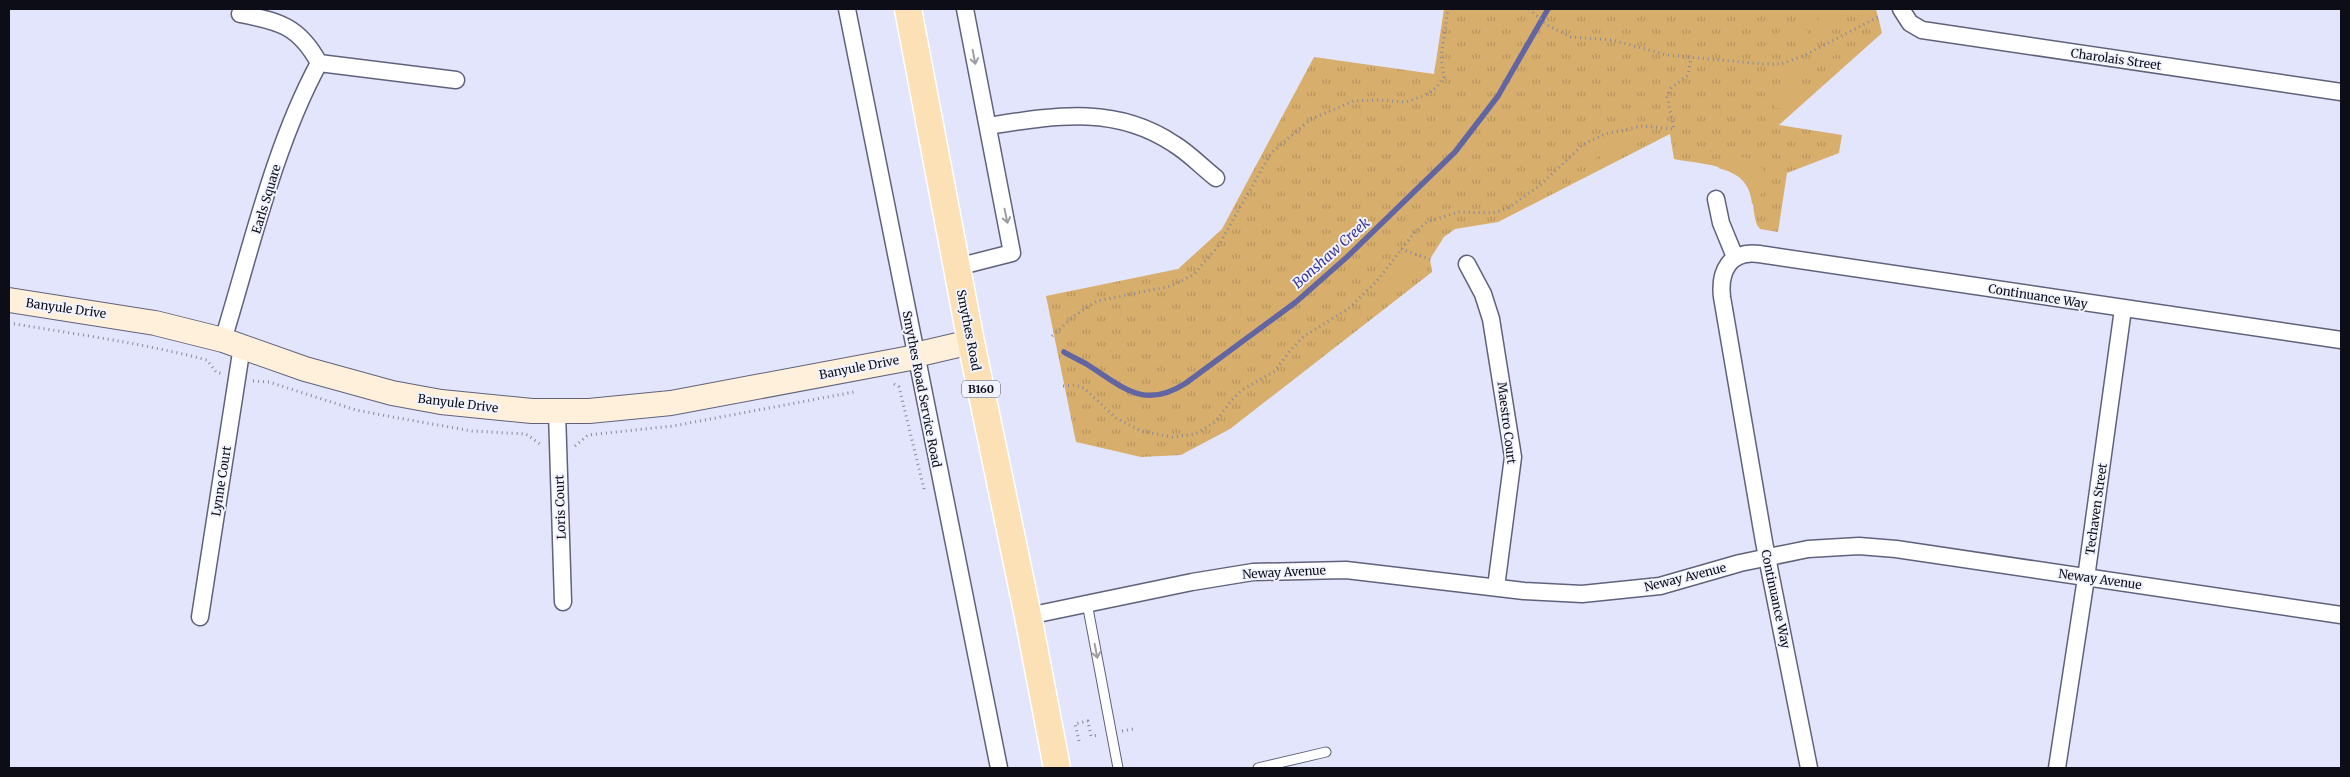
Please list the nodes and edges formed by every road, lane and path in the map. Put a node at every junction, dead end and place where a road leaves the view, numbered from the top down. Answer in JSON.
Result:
{"nodes":[{"id":1,"x":847,"y":9,"type":"edge"},
{"id":2,"x":908,"y":9,"type":"edge"},
{"id":3,"x":965,"y":9,"type":"edge"},
{"id":4,"x":1448,"y":9,"type":"edge"},
{"id":5,"x":1529,"y":9,"type":"edge"},
{"id":6,"x":1901,"y":9,"type":"edge"},
{"id":7,"x":240,"y":14,"type":"dead end"},
{"id":8,"x":1878,"y":17,"type":"dead end"},
{"id":9,"x":1691,"y":58,"type":"junction"},
{"id":10,"x":319,"y":63,"type":"junction"},
{"id":11,"x":456,"y":80,"type":"dead end"},
{"id":12,"x":2341,"y":92,"type":"edge"},
{"id":13,"x":988,"y":126,"type":"junction"},
{"id":14,"x":1216,"y":178,"type":"dead end"},
{"id":15,"x":1716,"y":199,"type":"dead end"},
{"id":16,"x":1402,"y":248,"type":"junction"},
{"id":17,"x":1736,"y":257,"type":"junction"},
{"id":18,"x":1432,"y":260,"type":"dead end"},
{"id":19,"x":1467,"y":264,"type":"dead end"},
{"id":20,"x":957,"y":267,"type":"junction"},
{"id":21,"x":9,"y":300,"type":"edge"},
{"id":22,"x":2123,"y":309,"type":"junction"},
{"id":23,"x":1052,"y":336,"type":"dead end"},
{"id":24,"x":2341,"y":340,"type":"edge"},
{"id":25,"x":971,"y":342,"type":"junction"},
{"id":26,"x":232,"y":343,"type":"junction"},
{"id":27,"x":916,"y":356,"type":"junction"},
{"id":28,"x":1063,"y":386,"type":"dead end"},
{"id":29,"x":557,"y":412,"type":"junction"},
{"id":30,"x":1767,"y":557,"type":"junction"},
{"id":31,"x":2086,"y":578,"type":"junction"},
{"id":32,"x":1496,"y":588,"type":"junction"},
{"id":33,"x":563,"y":602,"type":"dead end"},
{"id":34,"x":1087,"y":603,"type":"junction"},
{"id":35,"x":2341,"y":615,"type":"edge"},
{"id":36,"x":1028,"y":616,"type":"junction"},
{"id":37,"x":200,"y":617,"type":"dead end"},
{"id":38,"x":1326,"y":752,"type":"dead end"},
{"id":39,"x":999,"y":768,"type":"edge"},
{"id":40,"x":1057,"y":768,"type":"edge"},
{"id":41,"x":1118,"y":768,"type":"edge"},
{"id":42,"x":1258,"y":768,"type":"edge"},
{"id":43,"x":1809,"y":768,"type":"edge"},
{"id":44,"x":2057,"y":768,"type":"edge"}],
"edges":[{"from":1,"to":27,"type":"street","name":"Smythes Road Service Road"},
{"from":2,"to":20,"type":"main road","name":"Smythes Road","number":"B160"},
{"from":3,"to":13,"type":"street","one_way":true},
{"from":4,"to":23,"type":"path"},
{"from":5,"to":9,"type":"path"},
{"from":6,"to":12,"type":"street","name":"Charolais Street"},
{"from":7,"to":10,"type":"street"},
{"from":8,"to":9,"type":"path"},
{"from":9,"to":16,"type":"path"},
{"from":10,"to":11,"type":"street"},
{"from":10,"to":26,"type":"street","name":"Earls Square"},
{"from":13,"to":14,"type":"street"},
{"from":13,"to":20,"type":"street","one_way":true},
{"from":15,"to":17,"type":"street"},
{"from":16,"to":18,"type":"path"},
{"from":16,"to":28,"type":"path"},
{"from":17,"to":22,"type":"street","name":"Continuance Way"},
{"from":17,"to":30,"type":"street","name":"Continuance Way"},
{"from":19,"to":32,"type":"street","name":"Maestro Court"},
{"from":20,"to":25,"type":"main road","name":"Smythes Road","number":"B160"},
{"from":21,"to":26,"type":"street","name":"Banyule Drive"},
{"from":22,"to":24,"type":"street","name":"Continuance Way"},
{"from":22,"to":31,"type":"street","name":"Techaven Street"},
{"from":25,"to":27,"type":"street","name":"Banyule Drive"},
{"from":25,"to":36,"type":"main road","name":"Smythes Road","number":"B160"},
{"from":26,"to":29,"type":"street","name":"Banyule Drive"},
{"from":26,"to":37,"type":"street","name":"Lynne Court"},
{"from":27,"to":29,"type":"street","name":"Banyule Drive"},
{"from":27,"to":39,"type":"street","name":"Smythes Road Service Road"},
{"from":29,"to":33,"type":"street","name":"Loris Court"},
{"from":30,"to":31,"type":"street","name":"Neway Avenue"},
{"from":30,"to":32,"type":"street","name":"Neway Avenue"},
{"from":30,"to":43,"type":"street","name":"Continuance Way"},
{"from":31,"to":35,"type":"street","name":"Neway Avenue"},
{"from":31,"to":44,"type":"street","name":"Techaven Street"},
{"from":32,"to":34,"type":"street","name":"Neway Avenue"},
{"from":34,"to":36,"type":"street","name":"Neway Avenue"},
{"from":34,"to":41,"type":"lane","one_way":true},
{"from":36,"to":40,"type":"main road","name":"Smythes Road","number":"B160"},
{"from":38,"to":42,"type":"lane"}]}
